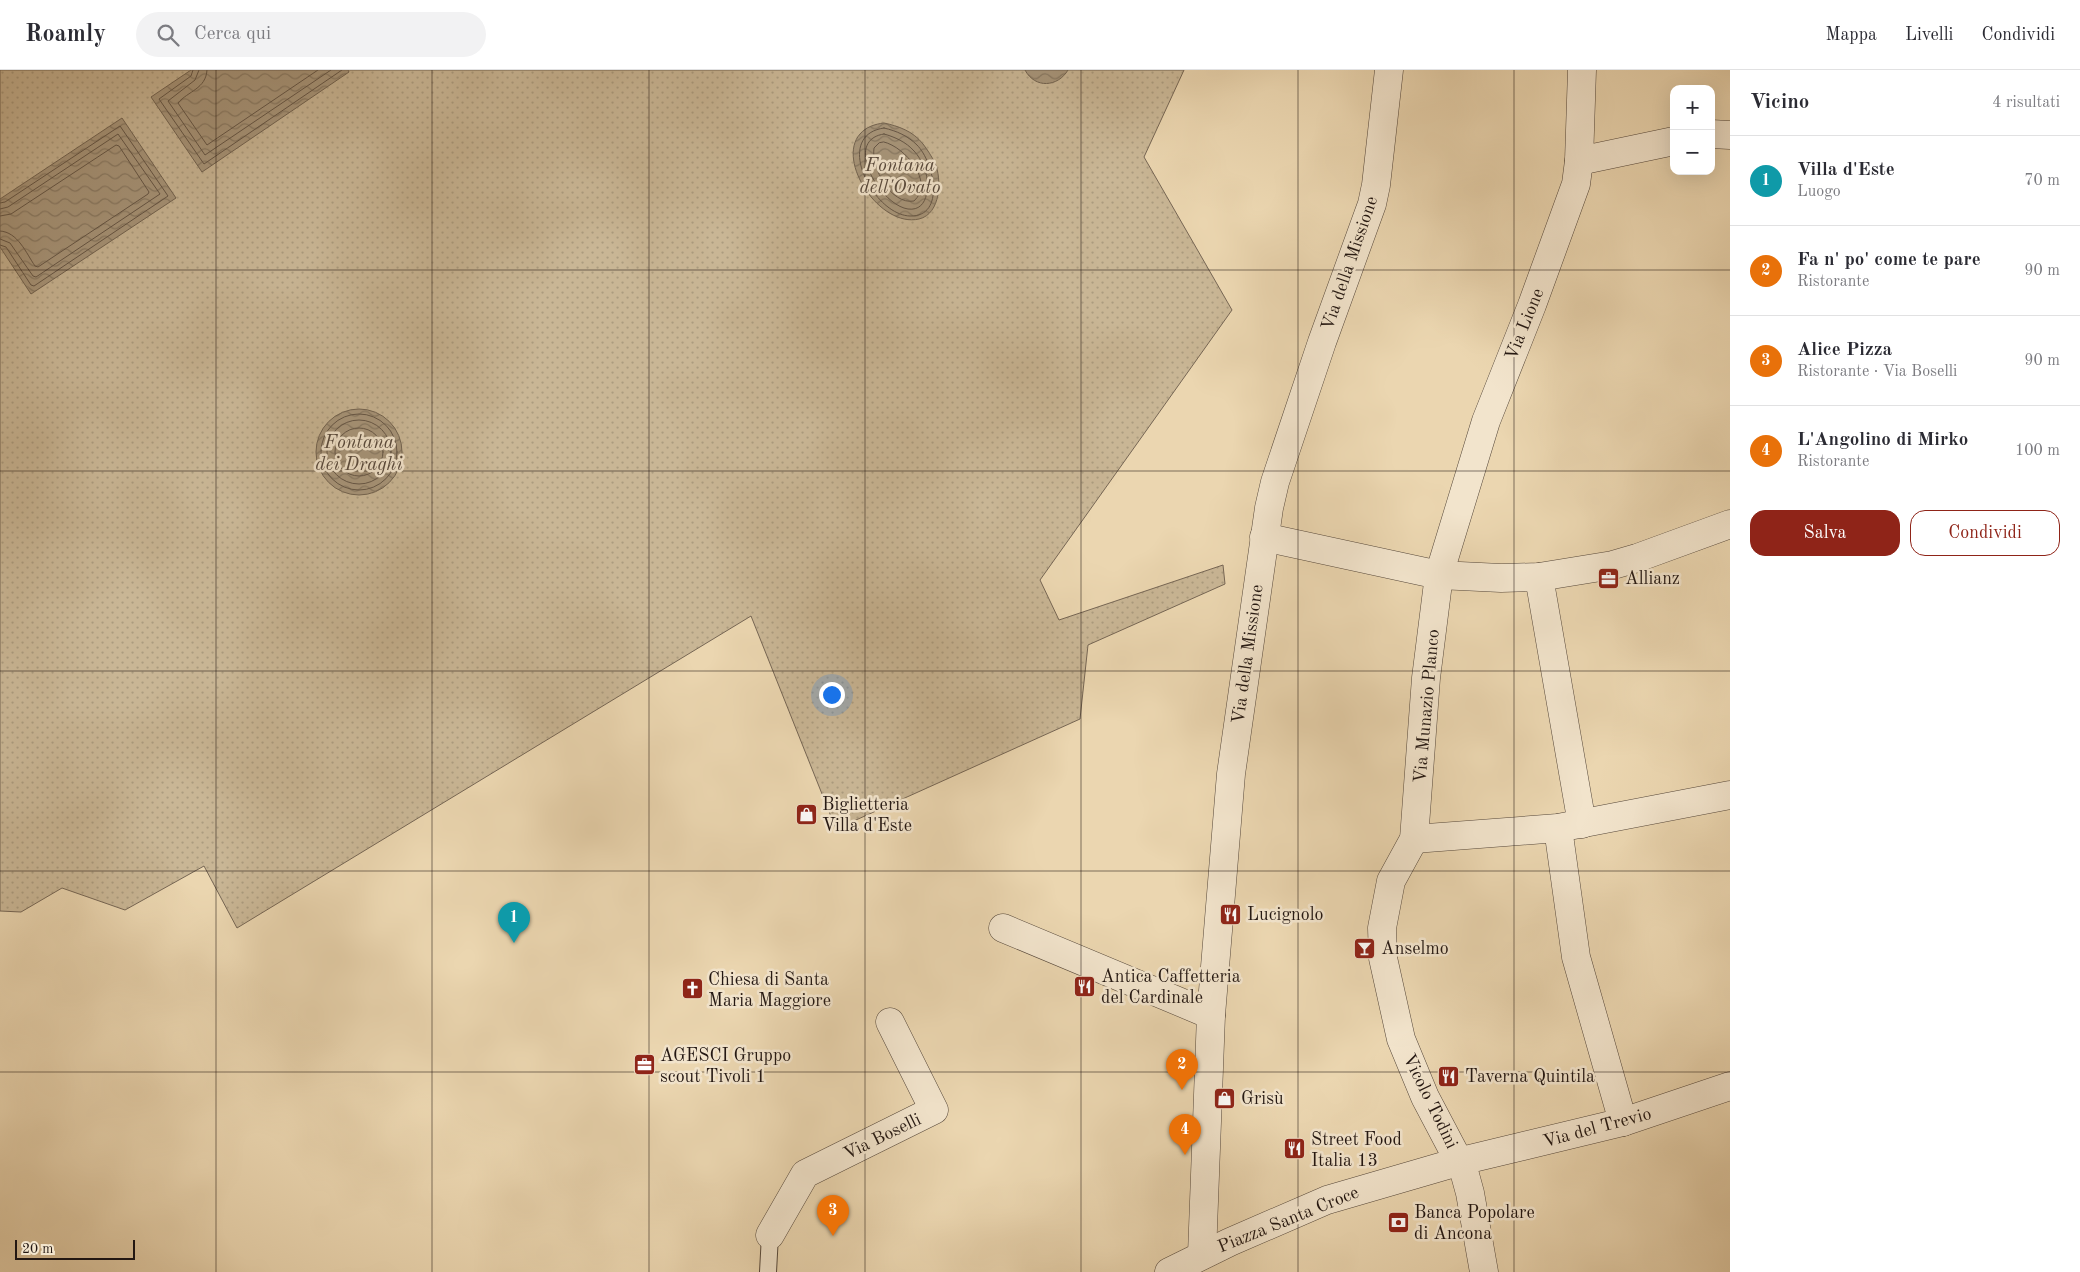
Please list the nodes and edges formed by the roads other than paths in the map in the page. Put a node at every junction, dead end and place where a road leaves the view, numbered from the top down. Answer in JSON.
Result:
{"nodes":[{"id":1,"x":1389,"y":70,"type":"edge"},
{"id":2,"x":1582,"y":70,"type":"edge"},
{"id":3,"x":1715,"y":134,"type":"edge"},
{"id":4,"x":1730,"y":135,"type":"edge"},
{"id":5,"x":1670,"y":142,"type":"edge"},
{"id":6,"x":1579,"y":162,"type":"junction"},
{"id":7,"x":1730,"y":524,"type":"edge"},
{"id":8,"x":1264,"y":537,"type":"junction"},
{"id":9,"x":1440,"y":575,"type":"junction"},
{"id":10,"x":1539,"y":577,"type":"junction"},
{"id":11,"x":1730,"y":795,"type":"edge"},
{"id":12,"x":1570,"y":826,"type":"junction"},
{"id":13,"x":1414,"y":838,"type":"junction"},
{"id":14,"x":1003,"y":928,"type":"dead end"},
{"id":15,"x":1210,"y":1015,"type":"junction"},
{"id":16,"x":890,"y":1022,"type":"dead end"},
{"id":17,"x":1730,"y":1086,"type":"edge"},
{"id":18,"x":1623,"y":1122,"type":"junction"},
{"id":19,"x":1461,"y":1161,"type":"junction"},
{"id":20,"x":770,"y":1235,"type":"joint"},
{"id":21,"x":1202,"y":1255,"type":"junction"},
{"id":22,"x":768,"y":1272,"type":"edge"},
{"id":23,"x":1169,"y":1272,"type":"edge"},
{"id":24,"x":1484,"y":1272,"type":"edge"}],
"edges":[{"from":1,"to":8,"type":"street","name":"Via della Missione"},
{"from":2,"to":6,"type":"street","name":"Via Lione"},
{"from":3,"to":4,"type":"street"},
{"from":5,"to":6,"type":"street"},
{"from":6,"to":9,"type":"street","name":"Via Lione"},
{"from":7,"to":10,"type":"street"},
{"from":8,"to":9,"type":"street"},
{"from":8,"to":15,"type":"street","name":"Via della Missione"},
{"from":9,"to":10,"type":"street"},
{"from":9,"to":13,"type":"street","name":"Via Munazio Planco"},
{"from":10,"to":12,"type":"street"},
{"from":11,"to":12,"type":"street"},
{"from":12,"to":13,"type":"street"},
{"from":12,"to":18,"type":"street"},
{"from":13,"to":19,"type":"street","name":"Vicolo Todini"},
{"from":14,"to":15,"type":"street"},
{"from":15,"to":21,"type":"street","name":"Via della Missione"},
{"from":16,"to":20,"type":"street","name":"Via Boselli"},
{"from":17,"to":18,"type":"street","name":"Via del Trevio"},
{"from":18,"to":19,"type":"street","name":"Via del Trevio"},
{"from":19,"to":21,"type":"street","name":"Piazza Santa Croce"},
{"from":19,"to":24,"type":"street","name":"Vicolo Todini"},
{"from":20,"to":22,"type":"lane"},
{"from":21,"to":23,"type":"street","name":"Piazza Santa Croce"}]}
